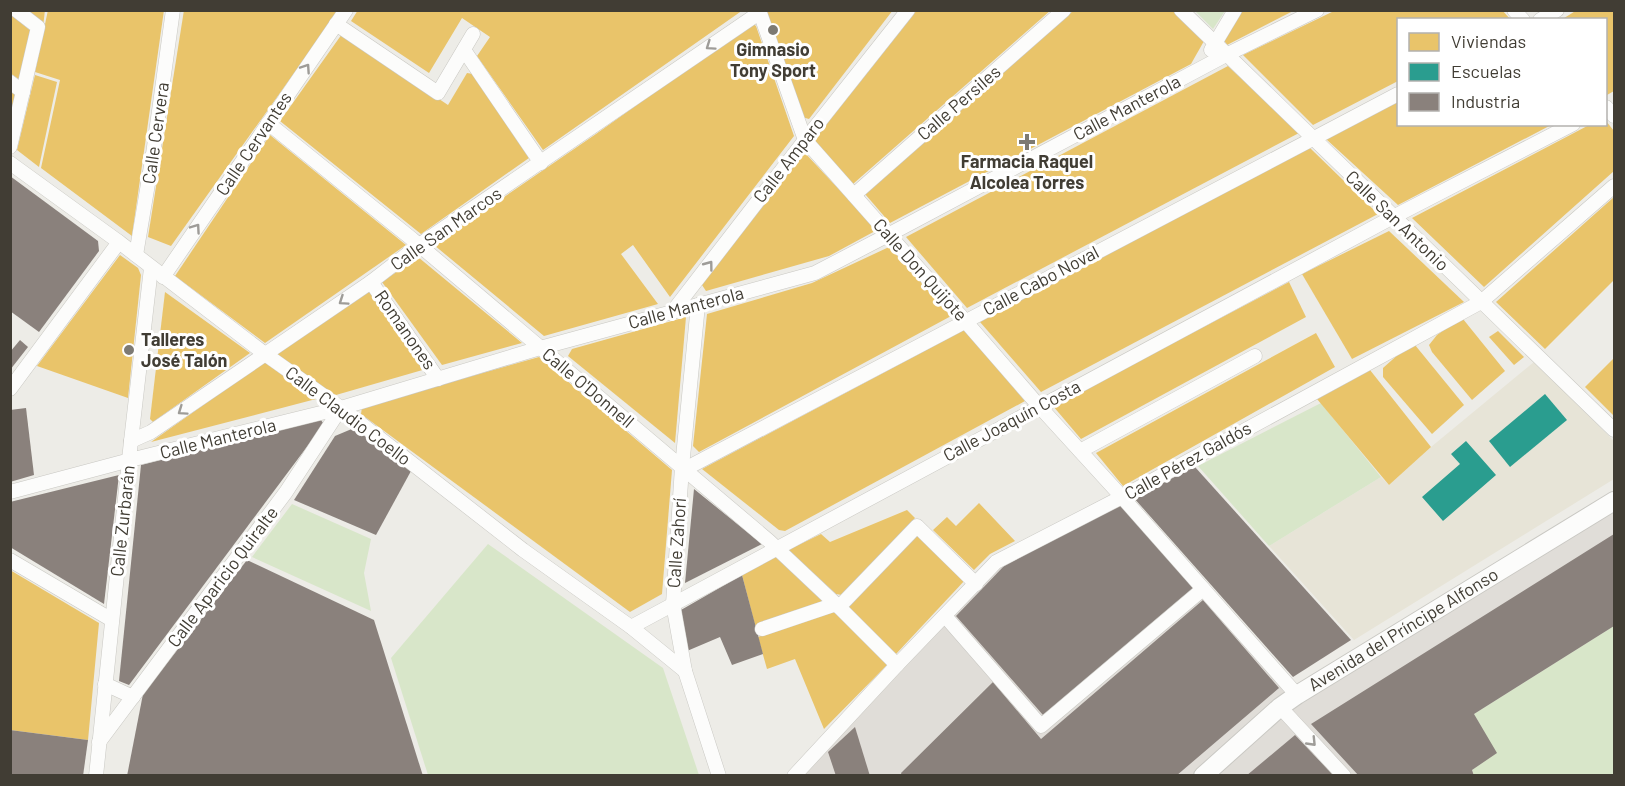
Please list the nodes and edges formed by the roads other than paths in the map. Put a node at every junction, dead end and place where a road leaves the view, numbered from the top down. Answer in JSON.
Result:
{"nodes":[{"id":1,"x":16,"y":10,"type":"edge"},
{"id":2,"x":173,"y":10,"type":"edge"},
{"id":3,"x":345,"y":10,"type":"edge"},
{"id":4,"x":908,"y":10,"type":"edge"},
{"id":5,"x":1064,"y":10,"type":"edge"},
{"id":6,"x":1181,"y":10,"type":"edge"},
{"id":7,"x":1235,"y":10,"type":"edge"},
{"id":8,"x":1317,"y":10,"type":"edge"},
{"id":9,"x":1557,"y":10,"type":"edge"},
{"id":10,"x":759,"y":12,"type":"edge"},
{"id":11,"x":1543,"y":18,"type":"edge"},
{"id":12,"x":336,"y":24,"type":"junction"},
{"id":13,"x":473,"y":34,"type":"dead end"},
{"id":14,"x":1215,"y":44,"type":"junction"},
{"id":15,"x":464,"y":50,"type":"junction"},
{"id":16,"x":1226,"y":55,"type":"junction"},
{"id":17,"x":1199,"y":69,"type":"junction"},
{"id":18,"x":10,"y":82,"type":"edge"},
{"id":19,"x":23,"y":92,"type":"junction"},
{"id":20,"x":1397,"y":95,"type":"edge"},
{"id":21,"x":268,"y":123,"type":"junction"},
{"id":22,"x":1569,"y":126,"type":"edge"},
{"id":23,"x":1312,"y":139,"type":"junction"},
{"id":24,"x":805,"y":140,"type":"junction"},
{"id":25,"x":10,"y":147,"type":"edge"},
{"id":26,"x":10,"y":163,"type":"edge"},
{"id":27,"x":541,"y":163,"type":"junction"},
{"id":28,"x":1614,"y":186,"type":"edge"},
{"id":29,"x":854,"y":195,"type":"junction"},
{"id":30,"x":1393,"y":217,"type":"junction"},
{"id":31,"x":888,"y":236,"type":"junction"},
{"id":32,"x":119,"y":242,"type":"junction"},
{"id":33,"x":419,"y":245,"type":"junction"},
{"id":34,"x":136,"y":255,"type":"junction"},
{"id":35,"x":151,"y":267,"type":"junction"},
{"id":36,"x":162,"y":277,"type":"junction"},
{"id":37,"x":371,"y":282,"type":"junction"},
{"id":38,"x":1481,"y":302,"type":"junction"},
{"id":39,"x":698,"y":305,"type":"junction"},
{"id":40,"x":673,"y":311,"type":"junction"},
{"id":41,"x":966,"y":321,"type":"junction"},
{"id":42,"x":540,"y":348,"type":"junction"},
{"id":43,"x":265,"y":354,"type":"junction"},
{"id":44,"x":1255,"y":356,"type":"dead end"},
{"id":45,"x":438,"y":379,"type":"junction"},
{"id":46,"x":10,"y":389,"type":"edge"},
{"id":47,"x":1039,"y":406,"type":"junction"},
{"id":48,"x":340,"y":408,"type":"junction"},
{"id":49,"x":1614,"y":430,"type":"edge"},
{"id":50,"x":131,"y":441,"type":"junction"},
{"id":51,"x":1080,"y":451,"type":"junction"},
{"id":52,"x":130,"y":460,"type":"junction"},
{"id":53,"x":684,"y":468,"type":"junction"},
{"id":54,"x":10,"y":492,"type":"edge"},
{"id":55,"x":1122,"y":497,"type":"junction"},
{"id":56,"x":1614,"y":501,"type":"edge"},
{"id":57,"x":777,"y":548,"type":"junction"},
{"id":58,"x":10,"y":560,"type":"edge"},
{"id":59,"x":976,"y":584,"type":"junction"},
{"id":60,"x":1203,"y":589,"type":"junction"},
{"id":61,"x":673,"y":604,"type":"junction"},
{"id":62,"x":837,"y":606,"type":"junction"},
{"id":63,"x":945,"y":615,"type":"junction"},
{"id":64,"x":112,"y":620,"type":"junction"},
{"id":65,"x":631,"y":627,"type":"junction"},
{"id":66,"x":762,"y":629,"type":"dead end"},
{"id":67,"x":897,"y":665,"type":"junction"},
{"id":68,"x":685,"y":671,"type":"junction"},
{"id":69,"x":105,"y":684,"type":"junction"},
{"id":70,"x":1297,"y":695,"type":"junction"},
{"id":71,"x":133,"y":697,"type":"junction"},
{"id":72,"x":1280,"y":707,"type":"junction"},
{"id":73,"x":99,"y":742,"type":"junction"},
{"id":74,"x":1207,"y":774,"type":"edge"},
{"id":75,"x":96,"y":776,"type":"edge"},
{"id":76,"x":719,"y":776,"type":"edge"},
{"id":77,"x":794,"y":776,"type":"edge"},
{"id":78,"x":1344,"y":776,"type":"edge"}],
"edges":[{"from":1,"to":19,"type":"street"},
{"from":2,"to":34,"type":"street","name":"Calle Cervera"},
{"from":3,"to":12,"type":"street","name":"Calle Cervantes"},
{"from":4,"to":24,"type":"street","name":"Calle Amparo"},
{"from":5,"to":29,"type":"street","name":"Calle Persiles"},
{"from":6,"to":14,"type":"street","name":"Calle San Antonio"},
{"from":7,"to":14,"type":"street"},
{"from":8,"to":16,"type":"street","name":"Calle Manterola"},
{"from":9,"to":11,"type":"street"},
{"from":10,"to":24,"type":"street"},
{"from":10,"to":27,"type":"street","name":"Calle San Marcos","one_way":true},
{"from":12,"to":15,"type":"street"},
{"from":21,"to":12,"type":"street","name":"Calle Cervantes","one_way":true},
{"from":13,"to":15,"type":"street"},
{"from":14,"to":16,"type":"street","name":"Calle San Antonio"},
{"from":14,"to":17,"type":"street"},
{"from":15,"to":27,"type":"street"},
{"from":16,"to":17,"type":"street","name":"Calle Manterola"},
{"from":16,"to":23,"type":"street","name":"Calle San Antonio"},
{"from":17,"to":31,"type":"street","name":"Calle Manterola"},
{"from":18,"to":19,"type":"street"},
{"from":19,"to":25,"type":"street"},
{"from":20,"to":23,"type":"street","name":"Calle Cabo Noval"},
{"from":21,"to":33,"type":"street","name":"Calle O'Donnell"},
{"from":36,"to":21,"type":"street","name":"Calle Cervantes","one_way":true},
{"from":22,"to":30,"type":"street","name":"Calle Joaquín Costa"},
{"from":23,"to":30,"type":"street","name":"Calle San Antonio"},
{"from":23,"to":41,"type":"street","name":"Calle Cabo Noval"},
{"from":24,"to":29,"type":"street","name":"Calle Don Quijote"},
{"from":40,"to":24,"type":"street","name":"Calle Amparo","one_way":true},
{"from":26,"to":32,"type":"street","name":"Calle Claudio Coello"},
{"from":27,"to":33,"type":"street","name":"Calle San Marcos"},
{"from":28,"to":38,"type":"street","name":"Calle Pérez Galdós"},
{"from":29,"to":31,"type":"street","name":"Calle Don Quijote"},
{"from":30,"to":38,"type":"street","name":"Calle San Antonio"},
{"from":30,"to":47,"type":"street","name":"Calle Joaquín Costa"},
{"from":31,"to":39,"type":"street","name":"Calle Manterola"},
{"from":31,"to":41,"type":"street","name":"Calle Don Quijote"},
{"from":32,"to":34,"type":"street","name":"Calle Claudio Coello"},
{"from":32,"to":46,"type":"street"},
{"from":33,"to":37,"type":"street","name":"Calle San Marcos"},
{"from":33,"to":42,"type":"street","name":"Calle O'Donnell"},
{"from":34,"to":35,"type":"street","name":"Calle Claudio Coello"},
{"from":35,"to":36,"type":"street","name":"Calle Claudio Coello"},
{"from":35,"to":50,"type":"street","name":"Calle Zurbarán"},
{"from":36,"to":43,"type":"street","name":"Calle Claudio Coello"},
{"from":37,"to":43,"type":"street","name":"Calle San Marcos","one_way":true},
{"from":37,"to":45,"type":"street","name":"Romanones"},
{"from":38,"to":49,"type":"street","name":"Calle San Antonio"},
{"from":38,"to":55,"type":"street","name":"Calle Pérez Galdós"},
{"from":39,"to":40,"type":"street","name":"Calle Manterola"},
{"from":39,"to":53,"type":"street","name":"Calle Zahorí"},
{"from":40,"to":42,"type":"street","name":"Calle Manterola"},
{"from":41,"to":47,"type":"street","name":"Calle Don Quijote"},
{"from":41,"to":53,"type":"street","name":"Calle Cabo Noval"},
{"from":42,"to":45,"type":"street","name":"Calle Manterola"},
{"from":42,"to":53,"type":"street","name":"Calle O'Donnell"},
{"from":43,"to":48,"type":"street","name":"Calle Claudio Coello"},
{"from":43,"to":50,"type":"street","name":"Calle San Marcos","one_way":true},
{"from":44,"to":51,"type":"street"},
{"from":45,"to":48,"type":"street","name":"Calle Manterola"},
{"from":47,"to":51,"type":"street","name":"Calle Don Quijote"},
{"from":47,"to":57,"type":"street","name":"Calle Joaquín Costa"},
{"from":48,"to":52,"type":"street","name":"Calle Manterola"},
{"from":48,"to":65,"type":"street","name":"Calle Claudio Coello"},
{"from":48,"to":71,"type":"street","name":"Calle Aparicio Quiralte"},
{"from":50,"to":52,"type":"street","name":"Calle Zurbarán"},
{"from":51,"to":55,"type":"street","name":"Calle Don Quijote"},
{"from":52,"to":54,"type":"street","name":"Calle Manterola"},
{"from":52,"to":64,"type":"street","name":"Calle Zurbarán"},
{"from":53,"to":57,"type":"street","name":"Calle O'Donnell"},
{"from":53,"to":61,"type":"street","name":"Calle Zahorí"},
{"from":55,"to":59,"type":"street","name":"Calle Pérez Galdós"},
{"from":55,"to":60,"type":"street","name":"Calle Don Quijote"},
{"from":56,"to":70,"type":"street","name":"Avenida del Príncipe Alfonso"},
{"from":57,"to":61,"type":"street","name":"Calle Joaquín Costa"},
{"from":57,"to":62,"type":"street","name":"Calle O'Donnell"},
{"from":58,"to":64,"type":"street"},
{"from":59,"to":62,"type":"street"},
{"from":59,"to":63,"type":"street","name":"Calle Pérez Galdós"},
{"from":60,"to":63,"type":"street"},
{"from":60,"to":70,"type":"street","name":"Calle Don Quijote"},
{"from":61,"to":65,"type":"street","name":"Calle Joaquín Costa"},
{"from":61,"to":68,"type":"street","name":"Calle Zahorí"},
{"from":62,"to":66,"type":"street"},
{"from":62,"to":67,"type":"street","name":"Calle O'Donnell"},
{"from":63,"to":67,"type":"street","name":"Calle Pérez Galdós"},
{"from":64,"to":69,"type":"street","name":"Calle Zurbarán"},
{"from":65,"to":68,"type":"street","name":"Calle Claudio Coello"},
{"from":67,"to":77,"type":"street","name":"Calle Pérez Galdós"},
{"from":68,"to":76,"type":"street","name":"Calle Zahorí"},
{"from":69,"to":71,"type":"street"},
{"from":69,"to":73,"type":"street","name":"Calle Zurbarán"},
{"from":70,"to":72,"type":"street","name":"Avenida del Príncipe Alfonso"},
{"from":71,"to":73,"type":"street","name":"Calle Aparicio Quiralte"},
{"from":72,"to":74,"type":"street","name":"Avenida del Príncipe Alfonso"},
{"from":72,"to":78,"type":"street","one_way":true},
{"from":73,"to":75,"type":"street","name":"Calle Zurbarán"}]}
